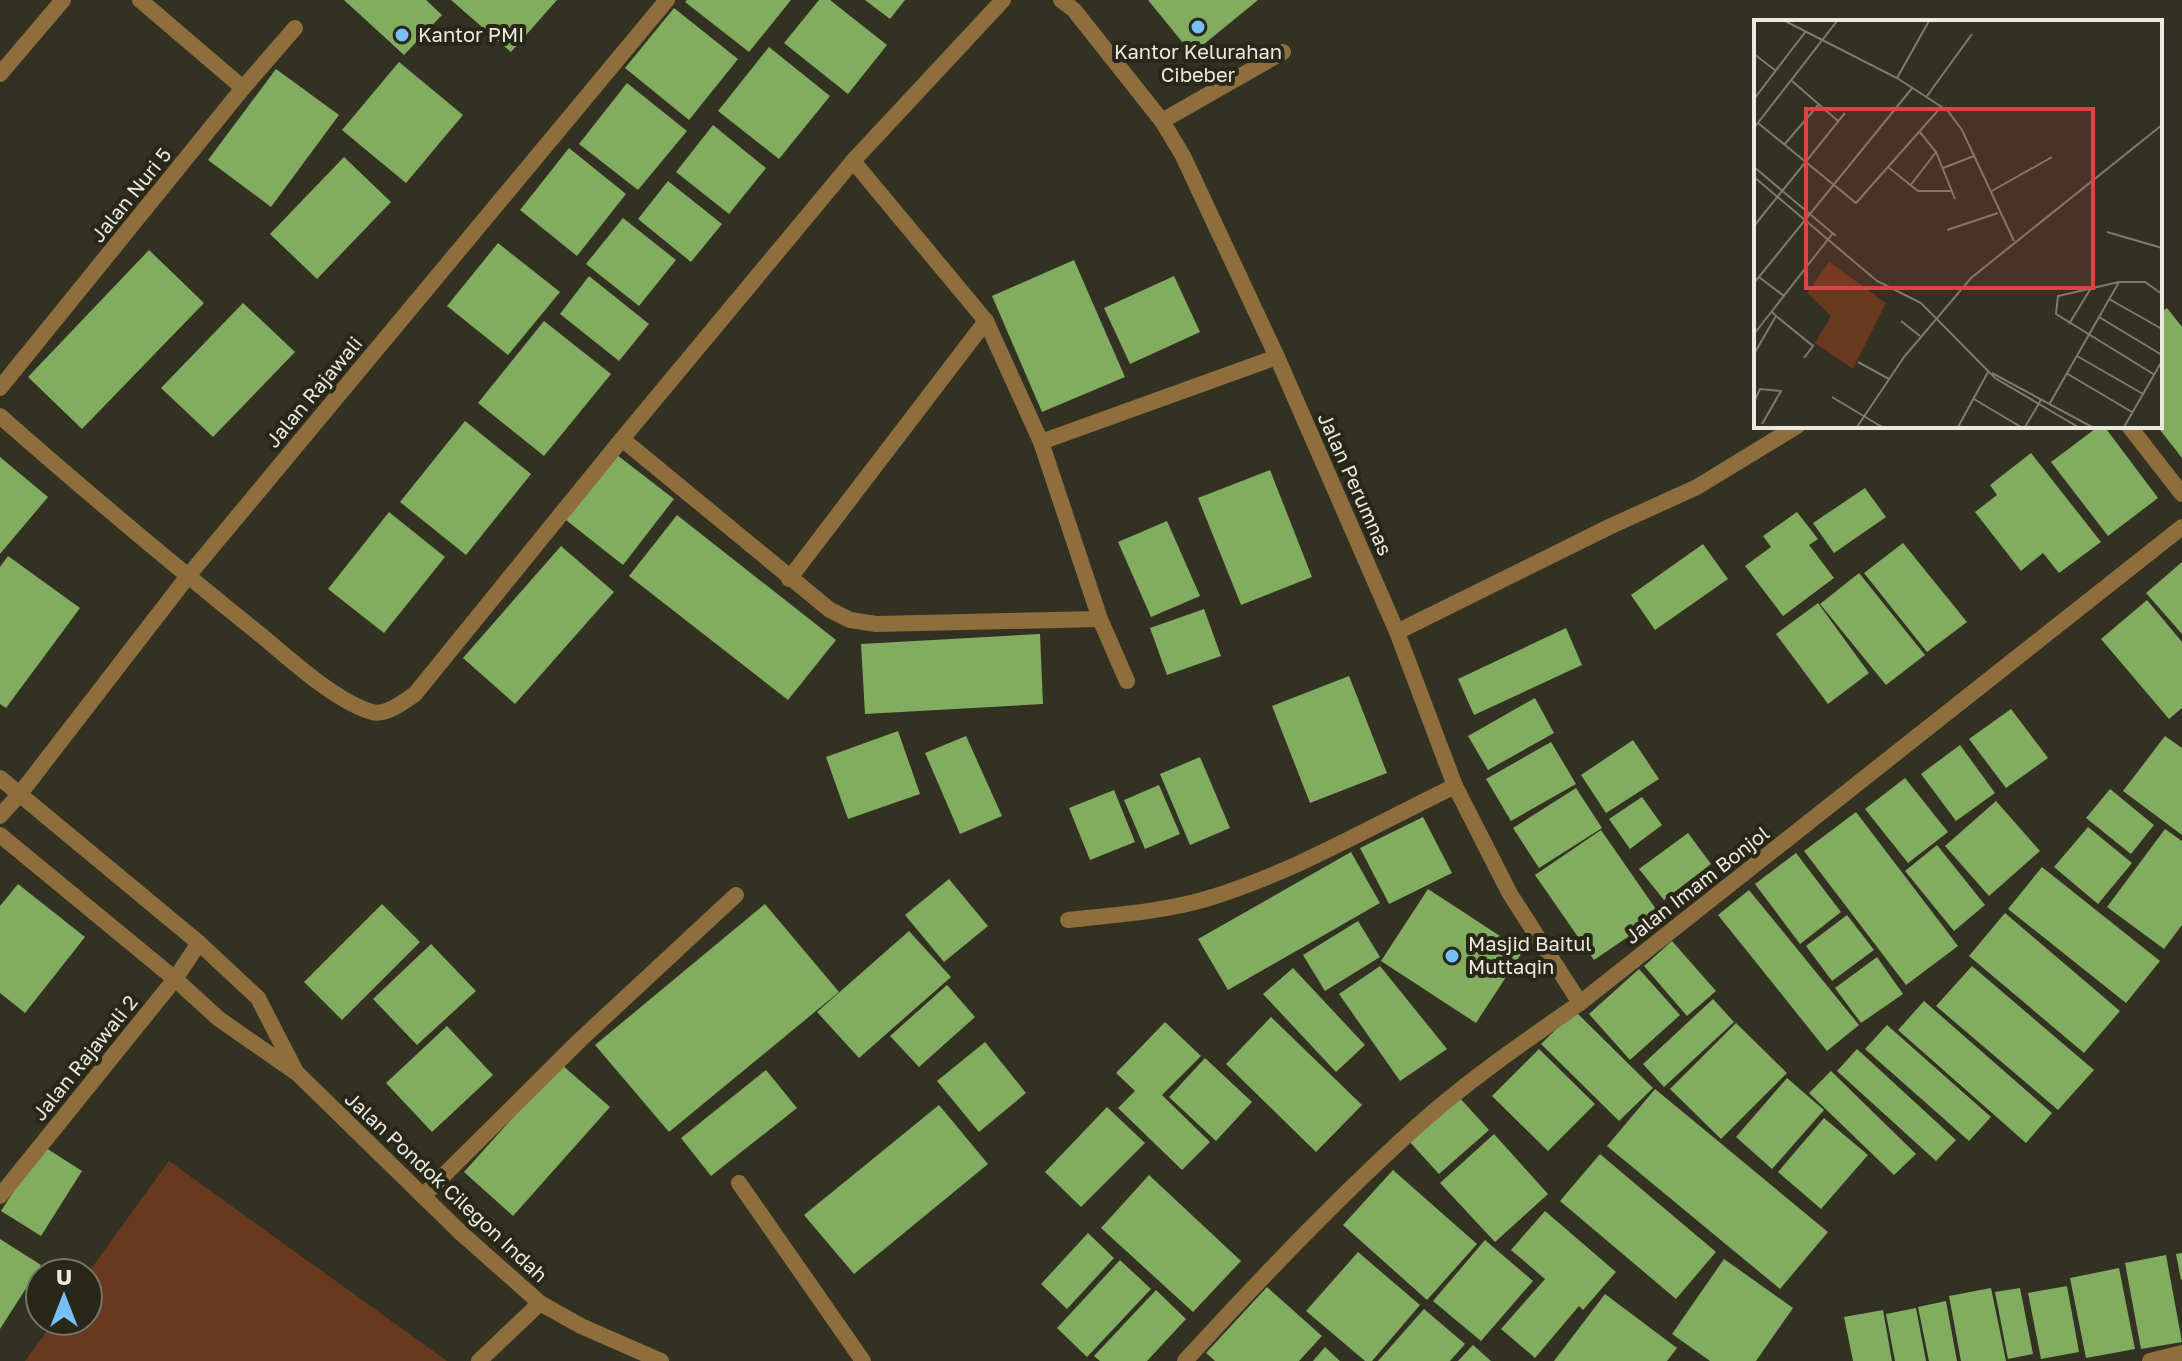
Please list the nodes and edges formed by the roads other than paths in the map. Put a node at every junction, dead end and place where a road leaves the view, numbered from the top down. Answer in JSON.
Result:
{"nodes":[{"id":1,"x":63,"y":0,"type":"edge"},
{"id":2,"x":140,"y":0,"type":"edge"},
{"id":3,"x":667,"y":0,"type":"edge"},
{"id":4,"x":1003,"y":0,"type":"edge"},
{"id":5,"x":1073,"y":3,"type":"edge"},
{"id":6,"x":295,"y":28,"type":"dead end"},
{"id":7,"x":1283,"y":52,"type":"dead end"},
{"id":8,"x":0,"y":74,"type":"edge"},
{"id":9,"x":243,"y":88,"type":"junction"},
{"id":10,"x":1162,"y":121,"type":"junction"},
{"id":11,"x":853,"y":161,"type":"junction"},
{"id":12,"x":986,"y":321,"type":"junction"},
{"id":13,"x":1277,"y":357,"type":"junction"},
{"id":14,"x":0,"y":388,"type":"edge"},
{"id":15,"x":0,"y":416,"type":"edge"},
{"id":16,"x":1794,"y":428,"type":"edge"},
{"id":17,"x":2131,"y":428,"type":"edge"},
{"id":18,"x":622,"y":439,"type":"junction"},
{"id":19,"x":1041,"y":442,"type":"junction"},
{"id":20,"x":2182,"y":494,"type":"edge"},
{"id":21,"x":2182,"y":527,"type":"edge"},
{"id":22,"x":188,"y":576,"type":"junction"},
{"id":23,"x":789,"y":579,"type":"junction"},
{"id":24,"x":1100,"y":619,"type":"junction"},
{"id":25,"x":1397,"y":632,"type":"junction"},
{"id":26,"x":1127,"y":681,"type":"dead end"},
{"id":27,"x":0,"y":778,"type":"edge"},
{"id":28,"x":1455,"y":786,"type":"junction"},
{"id":29,"x":19,"y":795,"type":"junction"},
{"id":30,"x":0,"y":816,"type":"edge"},
{"id":31,"x":0,"y":835,"type":"edge"},
{"id":32,"x":736,"y":895,"type":"dead end"},
{"id":33,"x":1068,"y":920,"type":"dead end"},
{"id":34,"x":199,"y":943,"type":"junction"},
{"id":35,"x":175,"y":979,"type":"junction"},
{"id":36,"x":1580,"y":1003,"type":"junction"},
{"id":37,"x":298,"y":1074,"type":"junction"},
{"id":38,"x":739,"y":1183,"type":"dead end"},
{"id":39,"x":0,"y":1196,"type":"edge"},
{"id":40,"x":423,"y":1196,"type":"junction"},
{"id":41,"x":540,"y":1303,"type":"junction"},
{"id":42,"x":2182,"y":1353,"type":"edge"},
{"id":43,"x":2158,"y":1360,"type":"edge"},
{"id":44,"x":479,"y":1361,"type":"edge"},
{"id":45,"x":661,"y":1361,"type":"edge"},
{"id":46,"x":863,"y":1361,"type":"edge"},
{"id":47,"x":1185,"y":1361,"type":"edge"}],
"edges":[{"from":1,"to":8,"type":"street"},
{"from":2,"to":9,"type":"street"},
{"from":3,"to":22,"type":"street","name":"Jalan Rajawali"},
{"from":4,"to":11,"type":"street"},
{"from":5,"to":10,"type":"street","name":"Jalan Perumnas"},
{"from":6,"to":9,"type":"street","name":"Jalan Nuri 5"},
{"from":7,"to":10,"type":"street"},
{"from":9,"to":14,"type":"street","name":"Jalan Nuri 5"},
{"from":10,"to":13,"type":"street","name":"Jalan Perumnas"},
{"from":11,"to":12,"type":"street"},
{"from":11,"to":18,"type":"street"},
{"from":12,"to":19,"type":"street"},
{"from":12,"to":23,"type":"street"},
{"from":13,"to":19,"type":"street"},
{"from":13,"to":25,"type":"street","name":"Jalan Perumnas"},
{"from":15,"to":22,"type":"street"},
{"from":16,"to":25,"type":"street"},
{"from":17,"to":20,"type":"street"},
{"from":18,"to":22,"type":"street"},
{"from":18,"to":23,"type":"street"},
{"from":19,"to":24,"type":"street"},
{"from":21,"to":36,"type":"street","name":"Jalan Imam Bonjol"},
{"from":22,"to":29,"type":"street","name":"Jalan Rajawali"},
{"from":23,"to":24,"type":"street"},
{"from":24,"to":26,"type":"street"},
{"from":25,"to":28,"type":"street","name":"Jalan Perumnas"},
{"from":27,"to":29,"type":"street"},
{"from":28,"to":33,"type":"street"},
{"from":28,"to":36,"type":"street","name":"Jalan Perumnas"},
{"from":29,"to":30,"type":"street","name":"Jalan Rajawali"},
{"from":29,"to":34,"type":"street"},
{"from":31,"to":35,"type":"street"},
{"from":32,"to":40,"type":"street"},
{"from":34,"to":35,"type":"street","name":"Jalan Rajawali 2"},
{"from":34,"to":37,"type":"street"},
{"from":35,"to":37,"type":"street"},
{"from":35,"to":39,"type":"street","name":"Jalan Rajawali 2"},
{"from":36,"to":47,"type":"street","name":"Jalan Imam Bonjol"},
{"from":37,"to":40,"type":"street","name":"Jalan Pondok Cilegon Indah"},
{"from":38,"to":46,"type":"street"},
{"from":40,"to":41,"type":"street","name":"Jalan Pondok Cilegon Indah"},
{"from":41,"to":44,"type":"street"},
{"from":41,"to":45,"type":"street","name":"Jalan Pondok Cilegon Indah"},
{"from":42,"to":43,"type":"street"}]}
